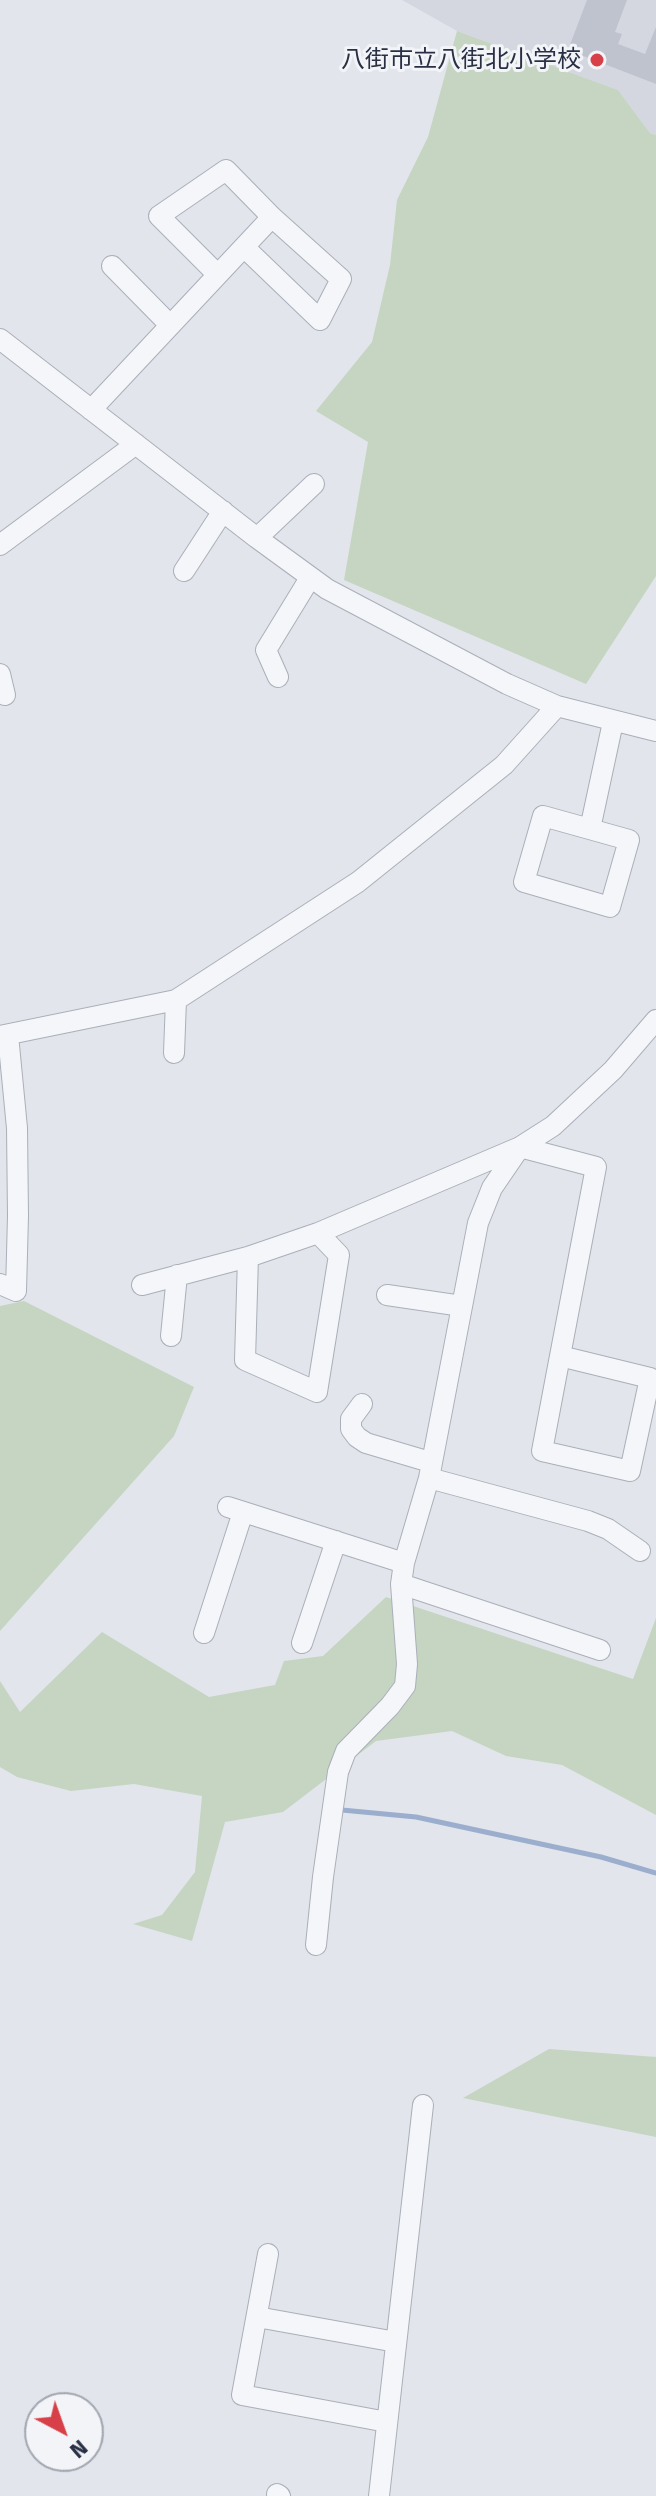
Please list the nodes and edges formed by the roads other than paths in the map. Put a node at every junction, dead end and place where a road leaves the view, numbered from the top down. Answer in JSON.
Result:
{"nodes":[{"id":1,"x":272,"y":217,"type":"junction"},
{"id":2,"x":244,"y":247,"type":"junction"},
{"id":3,"x":112,"y":266,"type":"dead end"},
{"id":4,"x":217,"y":274,"type":"junction"},
{"id":5,"x":170,"y":325,"type":"junction"},
{"id":6,"x":0,"y":339,"type":"edge"},
{"id":7,"x":91,"y":410,"type":"junction"},
{"id":8,"x":136,"y":444,"type":"junction"},
{"id":9,"x":314,"y":484,"type":"dead end"},
{"id":10,"x":223,"y":511,"type":"junction"},
{"id":11,"x":257,"y":538,"type":"junction"},
{"id":12,"x":0,"y":545,"type":"edge"},
{"id":13,"x":184,"y":571,"type":"dead end"},
{"id":14,"x":310,"y":578,"type":"junction"},
{"id":15,"x":0,"y":674,"type":"edge"},
{"id":16,"x":278,"y":677,"type":"dead end"},
{"id":17,"x":5,"y":695,"type":"dead end"},
{"id":18,"x":557,"y":706,"type":"junction"},
{"id":19,"x":613,"y":722,"type":"junction"},
{"id":20,"x":656,"y":731,"type":"edge"},
{"id":21,"x":590,"y":829,"type":"junction"},
{"id":22,"x":176,"y":1000,"type":"junction"},
{"id":23,"x":656,"y":1020,"type":"edge"},
{"id":24,"x":4,"y":1036,"type":"edge"},
{"id":25,"x":174,"y":1053,"type":"dead end"},
{"id":26,"x":8,"y":1129,"type":"edge"},
{"id":27,"x":520,"y":1147,"type":"junction"},
{"id":28,"x":9,"y":1216,"type":"edge"},
{"id":29,"x":318,"y":1233,"type":"junction"},
{"id":30,"x":248,"y":1257,"type":"junction"},
{"id":31,"x":177,"y":1275,"type":"junction"},
{"id":32,"x":0,"y":1284,"type":"edge"},
{"id":33,"x":142,"y":1285,"type":"dead end"},
{"id":34,"x":387,"y":1295,"type":"dead end"},
{"id":35,"x":462,"y":1306,"type":"junction"},
{"id":36,"x":171,"y":1336,"type":"dead end"},
{"id":37,"x":560,"y":1356,"type":"junction"},
{"id":38,"x":362,"y":1404,"type":"dead end"},
{"id":39,"x":429,"y":1470,"type":"junction"},
{"id":40,"x":336,"y":1541,"type":"junction"},
{"id":41,"x":640,"y":1551,"type":"dead end"},
{"id":42,"x":403,"y":1574,"type":"junction"},
{"id":43,"x":204,"y":1633,"type":"dead end"},
{"id":44,"x":302,"y":1643,"type":"dead end"},
{"id":45,"x":600,"y":1650,"type":"dead end"},
{"id":46,"x":316,"y":1945,"type":"dead end"},
{"id":47,"x":423,"y":2105,"type":"dead end"},
{"id":48,"x":268,"y":2254,"type":"dead end"},
{"id":49,"x":257,"y":2317,"type":"junction"},
{"id":50,"x":396,"y":2342,"type":"junction"},
{"id":51,"x":387,"y":2422,"type":"junction"},
{"id":52,"x":379,"y":2496,"type":"edge"}],
"edges":[{"from":1,"to":2,"type":"street"},
{"from":1,"to":2,"type":"street"},
{"from":1,"to":4,"type":"street"},
{"from":2,"to":4,"type":"street"},
{"from":3,"to":5,"type":"street"},
{"from":4,"to":5,"type":"street"},
{"from":5,"to":7,"type":"street"},
{"from":6,"to":7,"type":"street"},
{"from":7,"to":8,"type":"street"},
{"from":8,"to":10,"type":"street"},
{"from":8,"to":12,"type":"street"},
{"from":9,"to":11,"type":"street"},
{"from":10,"to":11,"type":"street"},
{"from":10,"to":13,"type":"street"},
{"from":11,"to":14,"type":"street"},
{"from":14,"to":16,"type":"street"},
{"from":14,"to":18,"type":"street"},
{"from":15,"to":17,"type":"street"},
{"from":18,"to":19,"type":"street"},
{"from":18,"to":22,"type":"street"},
{"from":19,"to":20,"type":"street"},
{"from":19,"to":21,"type":"street"},
{"from":21,"to":21,"type":"street"},
{"from":22,"to":24,"type":"street"},
{"from":22,"to":25,"type":"street"},
{"from":23,"to":27,"type":"street"},
{"from":24,"to":26,"type":"street"},
{"from":26,"to":28,"type":"street"},
{"from":27,"to":29,"type":"street"},
{"from":27,"to":35,"type":"street"},
{"from":27,"to":37,"type":"street"},
{"from":28,"to":32,"type":"street"},
{"from":29,"to":30,"type":"street"},
{"from":29,"to":30,"type":"street"},
{"from":30,"to":31,"type":"street"},
{"from":31,"to":33,"type":"street"},
{"from":31,"to":36,"type":"street"},
{"from":34,"to":35,"type":"street"},
{"from":35,"to":39,"type":"street"},
{"from":37,"to":37,"type":"street"},
{"from":38,"to":39,"type":"street"},
{"from":39,"to":41,"type":"street"},
{"from":39,"to":42,"type":"street"},
{"from":40,"to":42,"type":"street"},
{"from":40,"to":43,"type":"street"},
{"from":40,"to":44,"type":"street"},
{"from":42,"to":45,"type":"street"},
{"from":42,"to":46,"type":"street"},
{"from":47,"to":50,"type":"street"},
{"from":48,"to":49,"type":"street"},
{"from":49,"to":50,"type":"street"},
{"from":49,"to":51,"type":"street"},
{"from":50,"to":51,"type":"street"},
{"from":51,"to":52,"type":"street"}]}
